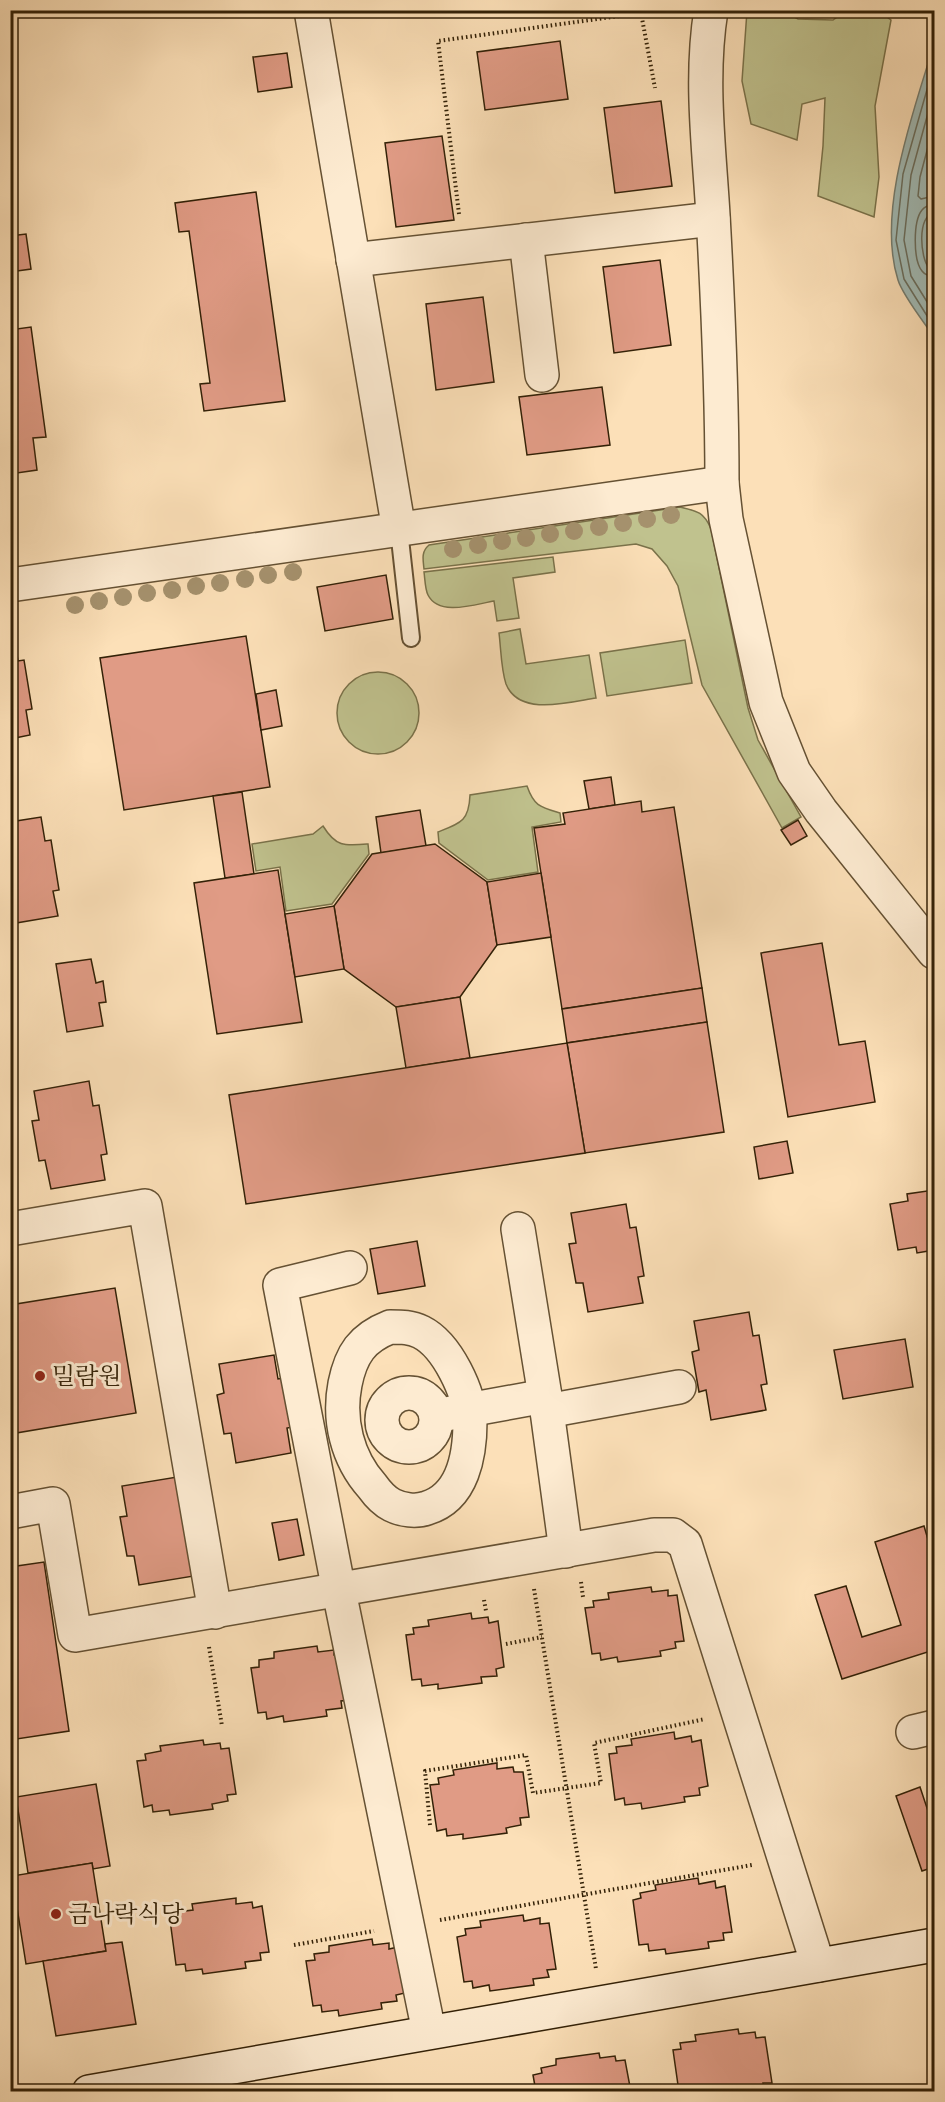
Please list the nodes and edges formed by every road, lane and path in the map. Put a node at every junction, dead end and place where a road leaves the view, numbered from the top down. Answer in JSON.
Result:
{"nodes":[{"id":1,"x":311,"y":10,"type":"edge"},
{"id":2,"x":711,"y":10,"type":"edge"},
{"id":3,"x":655,"y":88,"type":"dead end"},
{"id":4,"x":713,"y":219,"type":"junction"},
{"id":5,"x":526,"y":240,"type":"junction"},
{"id":6,"x":463,"y":247,"type":"junction"},
{"id":7,"x":353,"y":260,"type":"junction"},
{"id":8,"x":542,"y":375,"type":"dead end"},
{"id":9,"x":722,"y":483,"type":"junction"},
{"id":10,"x":399,"y":530,"type":"junction"},
{"id":11,"x":10,"y":585,"type":"edge"},
{"id":12,"x":411,"y":638,"type":"dead end"},
{"id":13,"x":934,"y":952,"type":"edge"},
{"id":14,"x":10,"y":1229,"type":"edge"},
{"id":15,"x":518,"y":1229,"type":"dead end"},
{"id":16,"x":350,"y":1268,"type":"dead end"},
{"id":17,"x":679,"y":1388,"type":"dead end"},
{"id":18,"x":546,"y":1403,"type":"junction"},
{"id":19,"x":469,"y":1410,"type":"junction"},
{"id":20,"x":345,"y":1432,"type":"junction"},
{"id":21,"x":310,"y":1440,"type":"junction"},
{"id":22,"x":10,"y":1512,"type":"edge"},
{"id":23,"x":566,"y":1551,"type":"junction"},
{"id":24,"x":529,"y":1557,"type":"junction"},
{"id":25,"x":339,"y":1591,"type":"junction"},
{"id":26,"x":209,"y":1613,"type":"junction"},
{"id":27,"x":542,"y":1637,"type":"junction"},
{"id":28,"x":506,"y":1644,"type":"dead end"},
{"id":29,"x":738,"y":1712,"type":"junction"},
{"id":30,"x":222,"y":1726,"type":"dead end"},
{"id":31,"x":566,"y":1788,"type":"junction"},
{"id":32,"x":430,"y":1826,"type":"dead end"},
{"id":33,"x":785,"y":1860,"type":"junction"},
{"id":34,"x":584,"y":1895,"type":"junction"},
{"id":35,"x":408,"y":1925,"type":"junction"},
{"id":36,"x":294,"y":1945,"type":"dead end"},
{"id":37,"x":934,"y":1945,"type":"edge"},
{"id":38,"x":818,"y":1965,"type":"junction"},
{"id":39,"x":602,"y":2002,"type":"junction"},
{"id":40,"x":429,"y":2032,"type":"junction"},
{"id":41,"x":89,"y":2091,"type":"edge"}],
"edges":[{"from":1,"to":7,"type":"street"},
{"from":2,"to":4,"type":"street"},
{"from":3,"to":6,"type":"path"},
{"from":4,"to":5,"type":"street"},
{"from":4,"to":9,"type":"street"},
{"from":5,"to":6,"type":"street"},
{"from":5,"to":8,"type":"street"},
{"from":6,"to":7,"type":"street"},
{"from":7,"to":10,"type":"street"},
{"from":9,"to":10,"type":"street"},
{"from":9,"to":13,"type":"street"},
{"from":10,"to":11,"type":"street"},
{"from":10,"to":12,"type":"lane"},
{"from":14,"to":26,"type":"street"},
{"from":15,"to":18,"type":"street"},
{"from":16,"to":21,"type":"street"},
{"from":17,"to":18,"type":"street"},
{"from":18,"to":19,"type":"street"},
{"from":18,"to":23,"type":"street"},
{"from":19,"to":20,"type":"street"},
{"from":19,"to":20,"type":"street"},
{"from":19,"to":20,"type":"street"},
{"from":20,"to":21,"type":"street"},
{"from":21,"to":25,"type":"street"},
{"from":22,"to":26,"type":"street"},
{"from":23,"to":24,"type":"street"},
{"from":23,"to":29,"type":"street"},
{"from":24,"to":25,"type":"street"},
{"from":24,"to":27,"type":"path"},
{"from":25,"to":26,"type":"street"},
{"from":25,"to":35,"type":"street"},
{"from":26,"to":30,"type":"path"},
{"from":27,"to":28,"type":"path"},
{"from":27,"to":31,"type":"path"},
{"from":29,"to":31,"type":"path"},
{"from":29,"to":33,"type":"street"},
{"from":31,"to":32,"type":"path"},
{"from":31,"to":34,"type":"path"},
{"from":33,"to":34,"type":"path"},
{"from":33,"to":38,"type":"street"},
{"from":34,"to":35,"type":"path"},
{"from":34,"to":39,"type":"path"},
{"from":35,"to":36,"type":"path"},
{"from":35,"to":40,"type":"street"},
{"from":37,"to":38,"type":"street"},
{"from":38,"to":39,"type":"street"},
{"from":39,"to":40,"type":"street"},
{"from":40,"to":41,"type":"street"}]}
